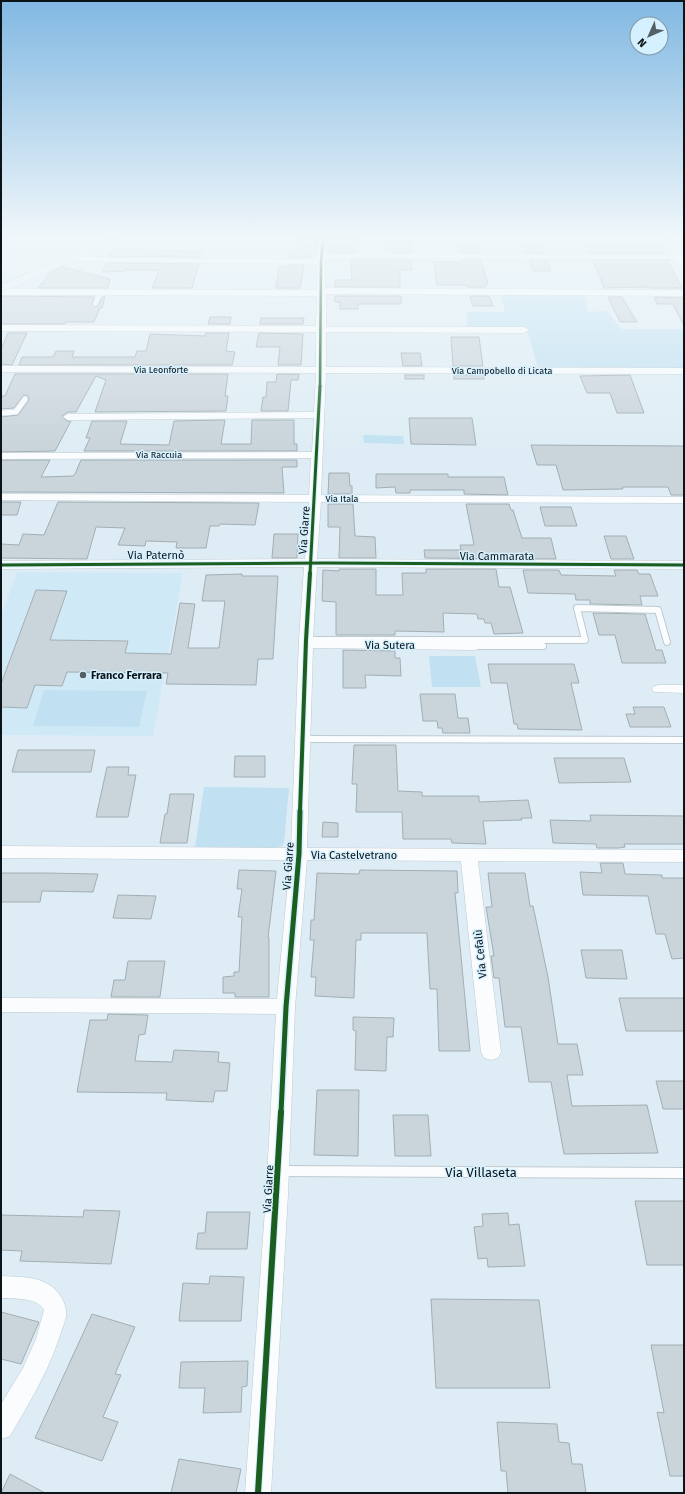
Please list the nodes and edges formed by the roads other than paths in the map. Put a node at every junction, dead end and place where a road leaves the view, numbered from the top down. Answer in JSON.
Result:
{"nodes":[{"id":1,"x":322,"y":309,"type":"edge"},
{"id":2,"x":1,"y":328,"type":"edge"},
{"id":3,"x":321,"y":330,"type":"junction"},
{"id":4,"x":524,"y":330,"type":"dead end"},
{"id":5,"x":1,"y":369,"type":"edge"},
{"id":6,"x":321,"y":370,"type":"junction"},
{"id":7,"x":684,"y":372,"type":"edge"},
{"id":8,"x":25,"y":400,"type":"dead end"},
{"id":9,"x":1,"y":413,"type":"edge"},
{"id":10,"x":319,"y":415,"type":"junction"},
{"id":11,"x":68,"y":417,"type":"dead end"},
{"id":12,"x":317,"y":455,"type":"junction"},
{"id":13,"x":1,"y":456,"type":"edge"},
{"id":14,"x":1,"y":497,"type":"edge"},
{"id":15,"x":315,"y":499,"type":"junction"},
{"id":16,"x":684,"y":500,"type":"edge"},
{"id":17,"x":311,"y":563,"type":"junction"},
{"id":18,"x":1,"y":565,"type":"edge"},
{"id":19,"x":684,"y":565,"type":"edge"},
{"id":20,"x":306,"y":642,"type":"junction"},
{"id":21,"x":668,"y":642,"type":"dead end"},
{"id":22,"x":474,"y":646,"type":"joint"},
{"id":23,"x":543,"y":646,"type":"dead end"},
{"id":24,"x":659,"y":689,"type":"dead end"},
{"id":25,"x":684,"y":689,"type":"edge"},
{"id":26,"x":303,"y":739,"type":"junction"},
{"id":27,"x":684,"y":740,"type":"edge"},
{"id":28,"x":1,"y":852,"type":"edge"},
{"id":29,"x":299,"y":854,"type":"junction"},
{"id":30,"x":469,"y":855,"type":"junction"},
{"id":31,"x":684,"y":856,"type":"edge"},
{"id":32,"x":1,"y":1005,"type":"edge"},
{"id":33,"x":286,"y":1007,"type":"junction"},
{"id":34,"x":491,"y":1052,"type":"dead end"},
{"id":35,"x":278,"y":1171,"type":"junction"},
{"id":36,"x":684,"y":1173,"type":"edge"},
{"id":37,"x":1,"y":1287,"type":"edge"},
{"id":38,"x":1,"y":1427,"type":"edge"},
{"id":39,"x":258,"y":1493,"type":"edge"}],
"edges":[{"from":1,"to":3,"type":"street","name":"Via Giarre"},
{"from":2,"to":3,"type":"street"},
{"from":3,"to":4,"type":"street"},
{"from":3,"to":6,"type":"street","name":"Via Giarre"},
{"from":5,"to":6,"type":"street","name":"Via Leonforte"},
{"from":6,"to":7,"type":"street","name":"Via Campobello di Licata"},
{"from":6,"to":10,"type":"street","name":"Via Giarre"},
{"from":8,"to":9,"type":"lane"},
{"from":10,"to":11,"type":"street"},
{"from":10,"to":12,"type":"street","name":"Via Giarre"},
{"from":12,"to":13,"type":"street","name":"Via Raccuia"},
{"from":12,"to":15,"type":"street","name":"Via Giarre"},
{"from":14,"to":15,"type":"street","name":"Via Itala"},
{"from":15,"to":16,"type":"street","name":"Via Itala"},
{"from":15,"to":17,"type":"street","name":"Via Giarre"},
{"from":17,"to":18,"type":"street","name":"Via Paternò"},
{"from":17,"to":19,"type":"street","name":"Via Cammarata"},
{"from":17,"to":20,"type":"street","name":"Via Giarre"},
{"from":20,"to":21,"type":"lane"},
{"from":20,"to":22,"type":"street","name":"Via Sutera"},
{"from":20,"to":26,"type":"street","name":"Via Giarre"},
{"from":22,"to":23,"type":"lane"},
{"from":24,"to":25,"type":"street"},
{"from":26,"to":27,"type":"lane"},
{"from":26,"to":29,"type":"street","name":"Via Giarre"},
{"from":28,"to":29,"type":"street","name":"Via Castelvetrano"},
{"from":29,"to":30,"type":"street","name":"Via Castelvetrano"},
{"from":29,"to":33,"type":"street","name":"Via Giarre"},
{"from":30,"to":31,"type":"street","name":"Via Castelvetrano"},
{"from":30,"to":34,"type":"street","name":"Via Cefalù"},
{"from":32,"to":33,"type":"street"},
{"from":33,"to":35,"type":"street","name":"Via Giarre"},
{"from":35,"to":36,"type":"lane","name":"Via Villaseta"},
{"from":35,"to":39,"type":"street","name":"Via Giarre"},
{"from":37,"to":38,"type":"street"}]}
